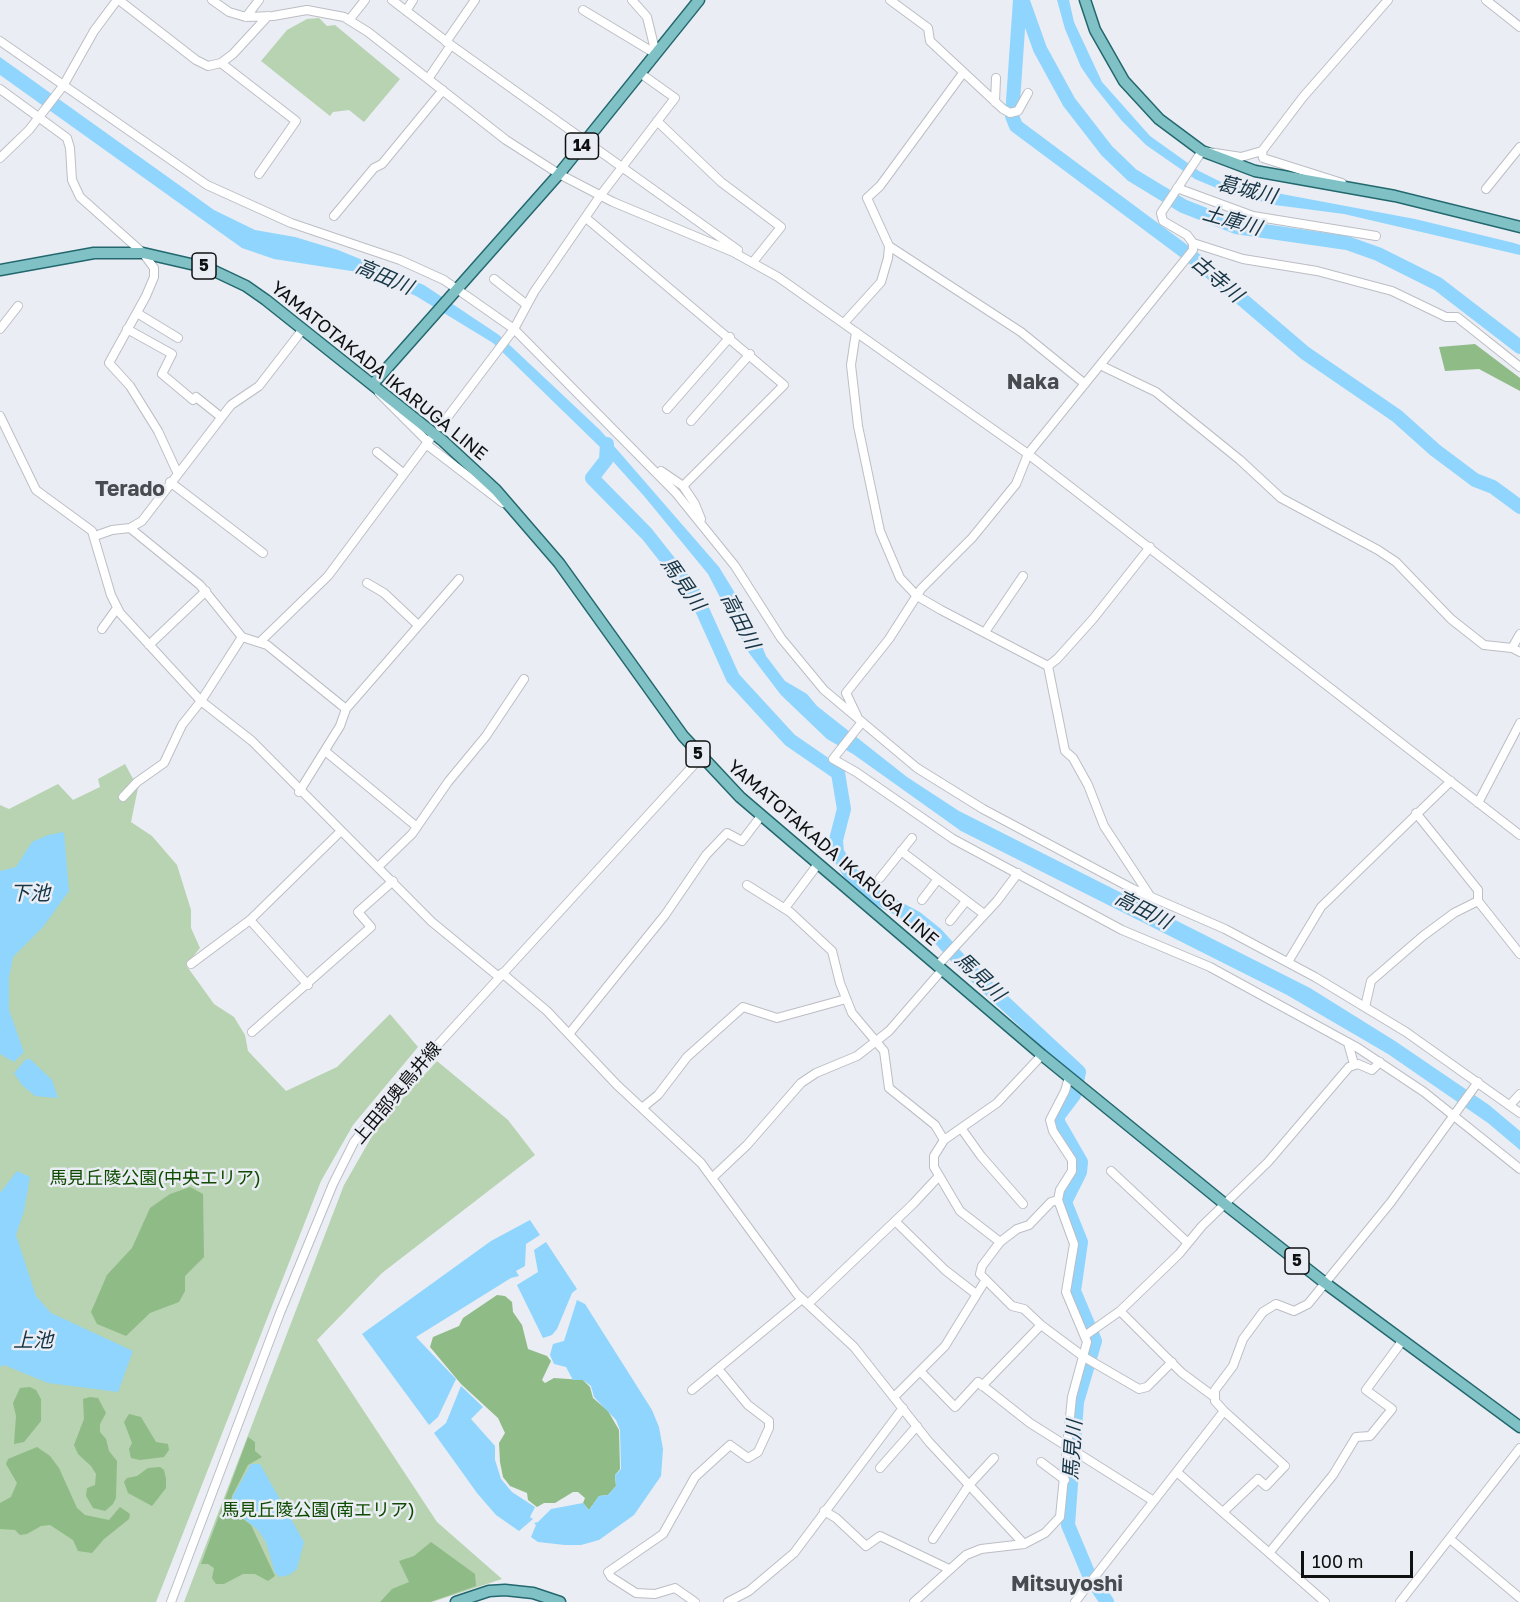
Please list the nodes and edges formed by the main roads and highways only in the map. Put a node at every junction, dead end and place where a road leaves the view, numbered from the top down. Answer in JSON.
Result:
{"nodes":[{"id":1,"x":699,"y":0,"type":"edge"},
{"id":2,"x":1085,"y":0,"type":"edge"},
{"id":3,"x":1520,"y":227,"type":"edge"},
{"id":4,"x":0,"y":270,"type":"edge"},
{"id":5,"x":374,"y":384,"type":"junction"},
{"id":6,"x":1520,"y":1427,"type":"edge"},
{"id":7,"x":456,"y":1602,"type":"edge"},
{"id":8,"x":560,"y":1602,"type":"edge"}],
"edges":[{"from":1,"to":5,"type":"main road","number":"14"},
{"from":2,"to":3,"type":"main road"},
{"from":4,"to":5,"type":"main road","name":"YAMATOTAKADA IKARUGA LINE","number":"5"},
{"from":5,"to":6,"type":"main road","name":"YAMATOTAKADA IKARUGA LINE","number":"5"},
{"from":7,"to":8,"type":"main road"}]}
